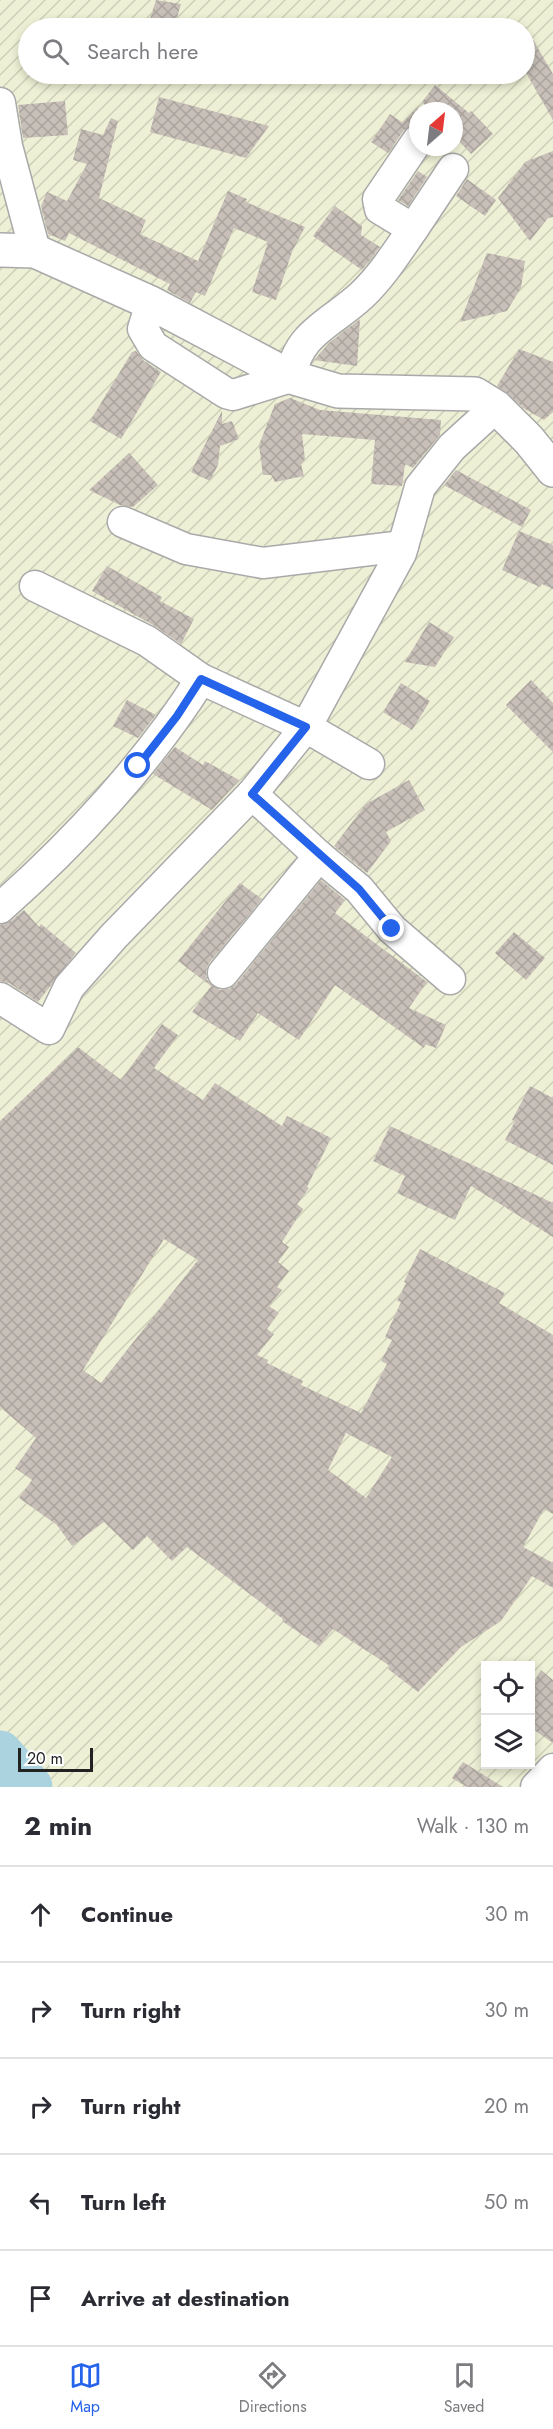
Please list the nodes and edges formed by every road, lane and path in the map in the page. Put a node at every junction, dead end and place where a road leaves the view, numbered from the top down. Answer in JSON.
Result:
{"nodes":[{"id":1,"x":0,"y":104,"type":"edge"},
{"id":2,"x":409,"y":153,"type":"edge"},
{"id":3,"x":453,"y":169,"type":"dead end"},
{"id":4,"x":413,"y":229,"type":"junction"},
{"id":5,"x":0,"y":250,"type":"edge"},
{"id":6,"x":35,"y":252,"type":"junction"},
{"id":7,"x":151,"y":303,"type":"junction"},
{"id":8,"x":291,"y":377,"type":"junction"},
{"id":9,"x":496,"y":407,"type":"junction"},
{"id":10,"x":553,"y":470,"type":"edge"},
{"id":11,"x":123,"y":522,"type":"dead end"},
{"id":12,"x":403,"y":546,"type":"junction"},
{"id":13,"x":35,"y":586,"type":"dead end"},
{"id":14,"x":201,"y":679,"type":"junction"},
{"id":15,"x":306,"y":727,"type":"junction"},
{"id":16,"x":369,"y":764,"type":"dead end"},
{"id":17,"x":252,"y":794,"type":"junction"},
{"id":18,"x":320,"y":856,"type":"junction"},
{"id":19,"x":0,"y":908,"type":"edge"},
{"id":20,"x":223,"y":974,"type":"dead end"},
{"id":21,"x":450,"y":979,"type":"dead end"},
{"id":22,"x":0,"y":998,"type":"edge"},
{"id":23,"x":553,"y":1769,"type":"edge"},
{"id":24,"x":536,"y":1787,"type":"edge"}],
"edges":[{"from":1,"to":6,"type":"street"},
{"from":2,"to":4,"type":"street"},
{"from":3,"to":4,"type":"street"},
{"from":4,"to":8,"type":"street"},
{"from":5,"to":6,"type":"street"},
{"from":6,"to":7,"type":"street"},
{"from":7,"to":8,"type":"street"},
{"from":7,"to":8,"type":"street"},
{"from":8,"to":9,"type":"street"},
{"from":9,"to":10,"type":"street"},
{"from":9,"to":12,"type":"street"},
{"from":11,"to":12,"type":"street"},
{"from":12,"to":15,"type":"street"},
{"from":13,"to":14,"type":"street"},
{"from":14,"to":15,"type":"street"},
{"from":14,"to":19,"type":"street"},
{"from":15,"to":16,"type":"street"},
{"from":15,"to":17,"type":"street"},
{"from":17,"to":18,"type":"street"},
{"from":17,"to":22,"type":"street"},
{"from":18,"to":20,"type":"street"},
{"from":18,"to":21,"type":"street"},
{"from":23,"to":24,"type":"street"}]}
